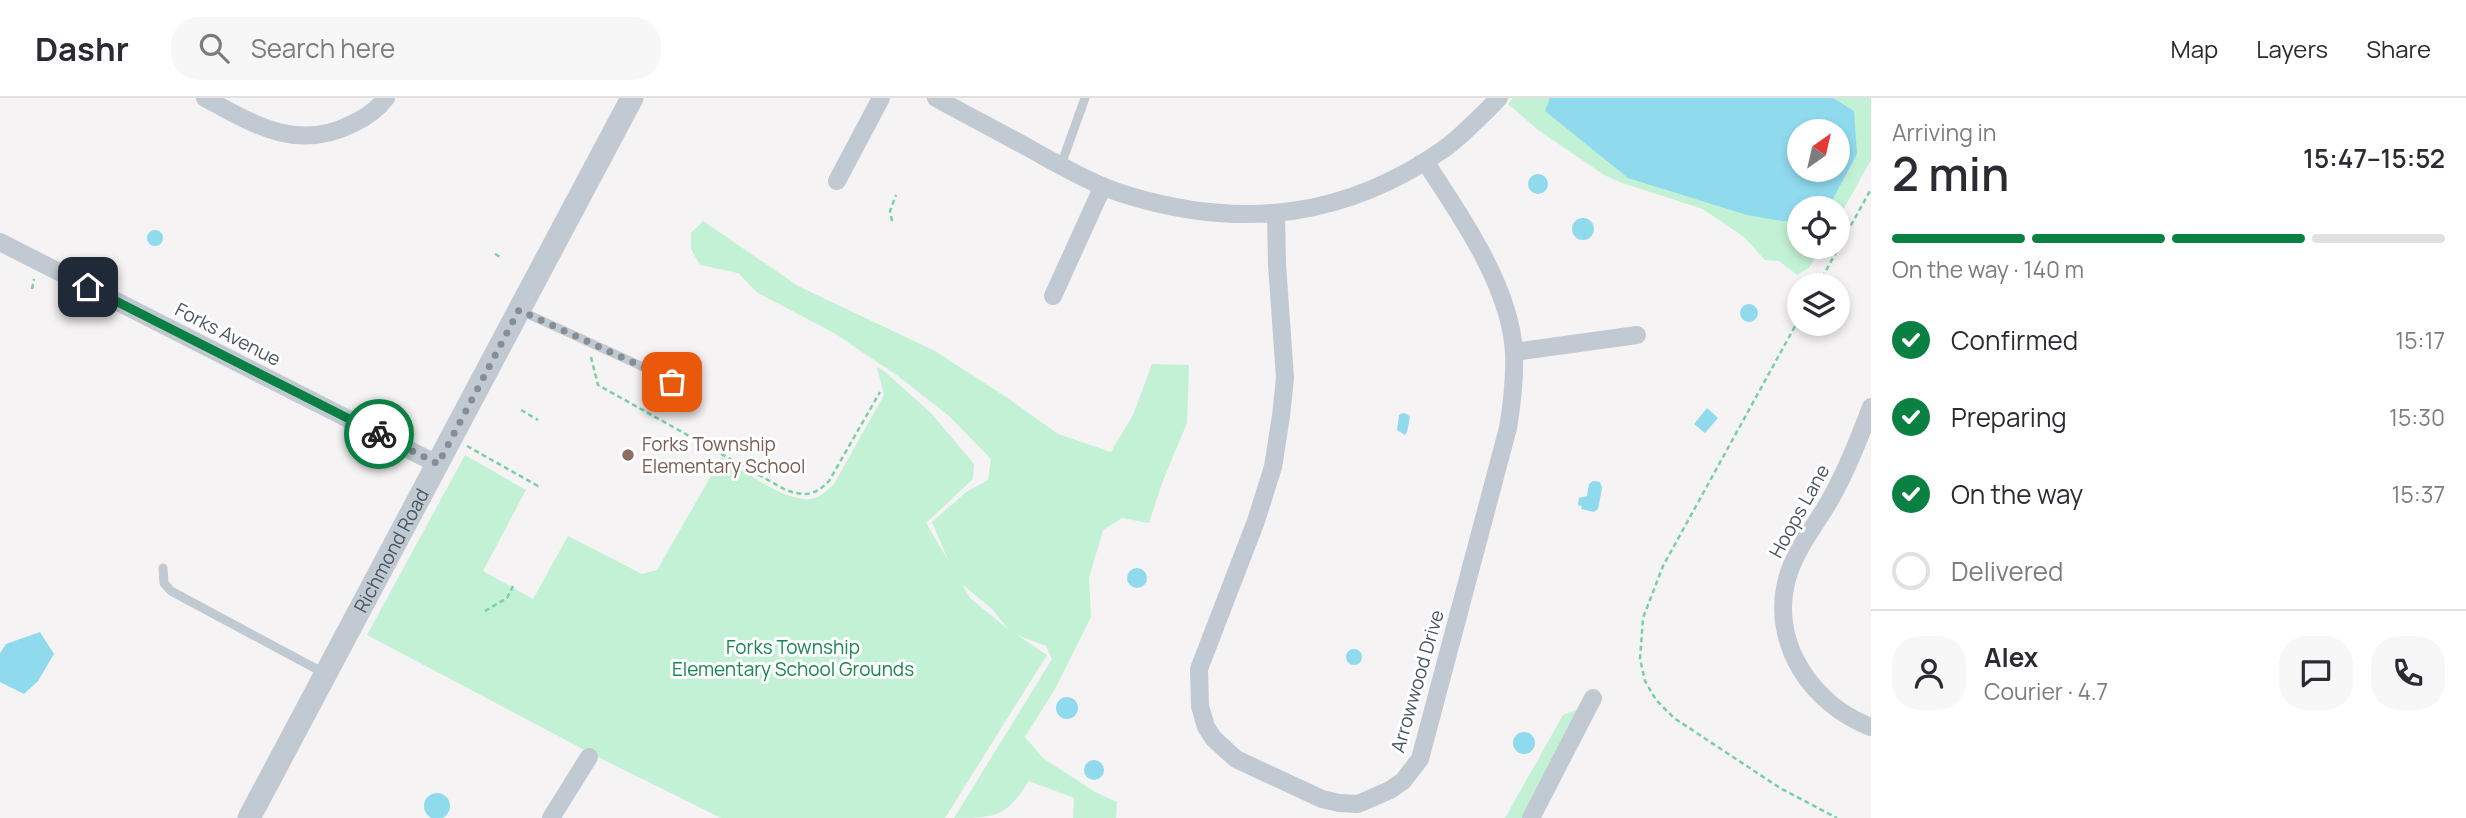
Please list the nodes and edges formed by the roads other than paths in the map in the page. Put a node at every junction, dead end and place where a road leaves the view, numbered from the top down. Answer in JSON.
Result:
{"nodes":[{"id":1,"x":205,"y":98,"type":"edge"},
{"id":2,"x":386,"y":98,"type":"edge"},
{"id":3,"x":632,"y":98,"type":"edge"},
{"id":4,"x":881,"y":98,"type":"edge"},
{"id":5,"x":936,"y":98,"type":"edge"},
{"id":6,"x":1085,"y":98,"type":"edge"},
{"id":7,"x":1499,"y":98,"type":"edge"},
{"id":8,"x":1420,"y":164,"type":"junction"},
{"id":9,"x":1061,"y":165,"type":"junction"},
{"id":10,"x":837,"y":181,"type":"dead end"},
{"id":11,"x":1103,"y":186,"type":"junction"},
{"id":12,"x":1276,"y":215,"type":"junction"},
{"id":13,"x":0,"y":242,"type":"edge"},
{"id":14,"x":1053,"y":296,"type":"dead end"},
{"id":15,"x":519,"y":310,"type":"junction"},
{"id":16,"x":1637,"y":335,"type":"dead end"},
{"id":17,"x":1514,"y":352,"type":"junction"},
{"id":18,"x":682,"y":395,"type":"dead end"},
{"id":19,"x":1871,"y":407,"type":"edge"},
{"id":20,"x":438,"y":464,"type":"junction"},
{"id":21,"x":163,"y":568,"type":"dead end"},
{"id":22,"x":326,"y":674,"type":"junction"},
{"id":23,"x":1593,"y":698,"type":"dead end"},
{"id":24,"x":1871,"y":727,"type":"edge"},
{"id":25,"x":589,"y":757,"type":"dead end"},
{"id":26,"x":249,"y":818,"type":"edge"},
{"id":27,"x":551,"y":818,"type":"edge"},
{"id":28,"x":1531,"y":818,"type":"edge"}],
"edges":[{"from":1,"to":2,"type":"street"},
{"from":3,"to":15,"type":"street","name":"Richmond Road"},
{"from":4,"to":10,"type":"street"},
{"from":5,"to":9,"type":"street"},
{"from":6,"to":9,"type":"lane"},
{"from":7,"to":8,"type":"street"},
{"from":8,"to":12,"type":"street"},
{"from":8,"to":17,"type":"street","name":"Arrowwood Drive"},
{"from":9,"to":11,"type":"street"},
{"from":11,"to":12,"type":"street"},
{"from":11,"to":14,"type":"street"},
{"from":12,"to":17,"type":"street","name":"Arrowwood Drive"},
{"from":13,"to":20,"type":"street","name":"Forks Avenue"},
{"from":15,"to":18,"type":"lane"},
{"from":15,"to":20,"type":"street","name":"Richmond Road"},
{"from":16,"to":17,"type":"street"},
{"from":19,"to":24,"type":"street","name":"Hoops Lane"},
{"from":20,"to":22,"type":"street","name":"Richmond Road"},
{"from":21,"to":22,"type":"lane"},
{"from":22,"to":26,"type":"street","name":"Richmond Road"},
{"from":23,"to":28,"type":"street"},
{"from":25,"to":27,"type":"street"}]}
